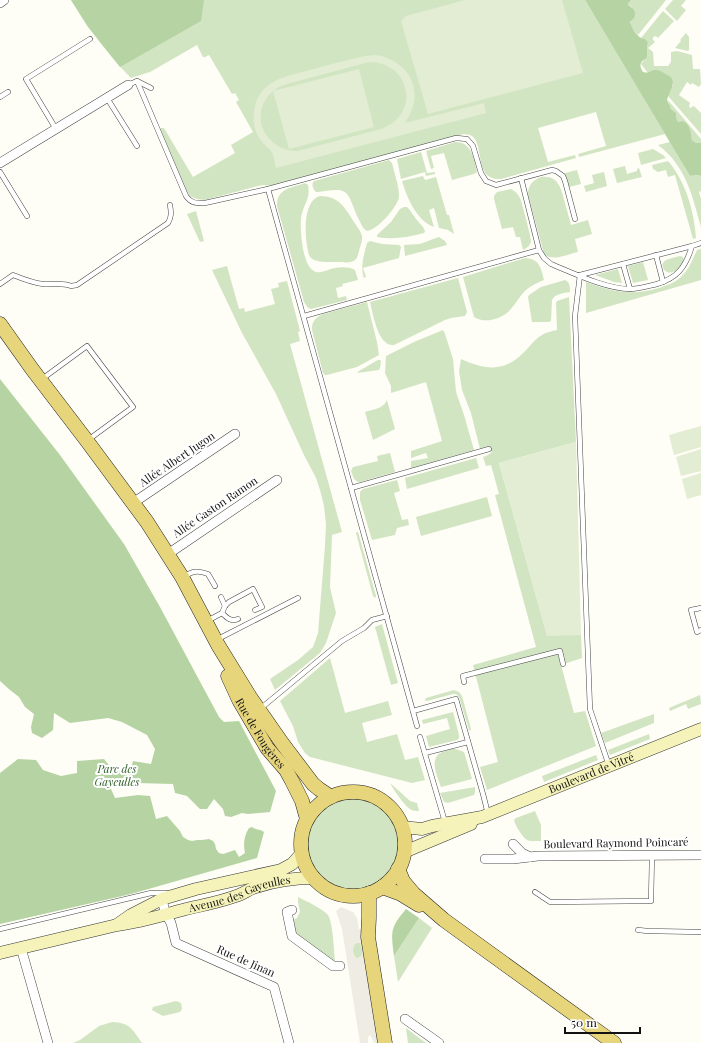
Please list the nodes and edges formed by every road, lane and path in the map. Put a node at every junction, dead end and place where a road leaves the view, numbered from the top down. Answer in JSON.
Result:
{"nodes":[{"id":1,"x":4,"y":0,"type":"edge"},
{"id":2,"x":0,"y":3,"type":"edge"},
{"id":3,"x":90,"y":39,"type":"dead end"},
{"id":4,"x":137,"y":81,"type":"junction"},
{"id":5,"x":128,"y":85,"type":"joint"},
{"id":6,"x":151,"y":88,"type":"dead end"},
{"id":7,"x":8,"y":92,"type":"dead end"},
{"id":8,"x":0,"y":97,"type":"edge"},
{"id":9,"x":107,"y":98,"type":"junction"},
{"id":10,"x":56,"y":129,"type":"junction"},
{"id":11,"x":137,"y":146,"type":"dead end"},
{"id":12,"x":0,"y":163,"type":"edge"},
{"id":13,"x":0,"y":172,"type":"edge"},
{"id":14,"x":521,"y":178,"type":"junction"},
{"id":15,"x":268,"y":189,"type":"junction"},
{"id":16,"x":170,"y":205,"type":"dead end"},
{"id":17,"x":27,"y":216,"type":"dead end"},
{"id":18,"x":575,"y":219,"type":"dead end"},
{"id":19,"x":701,"y":243,"type":"edge"},
{"id":20,"x":692,"y":246,"type":"junction"},
{"id":21,"x":539,"y":250,"type":"junction"},
{"id":22,"x":656,"y":255,"type":"junction"},
{"id":23,"x":623,"y":264,"type":"junction"},
{"id":24,"x":580,"y":275,"type":"junction"},
{"id":25,"x":663,"y":282,"type":"junction"},
{"id":26,"x":0,"y":284,"type":"edge"},
{"id":27,"x":630,"y":289,"type":"junction"},
{"id":28,"x":304,"y":316,"type":"junction"},
{"id":29,"x":0,"y":324,"type":"edge"},
{"id":30,"x":41,"y":380,"type":"junction"},
{"id":31,"x":235,"y":434,"type":"dead end"},
{"id":32,"x":87,"y":441,"type":"junction"},
{"id":33,"x":489,"y":450,"type":"dead end"},
{"id":34,"x":277,"y":480,"type":"dead end"},
{"id":35,"x":351,"y":488,"type":"junction"},
{"id":36,"x":133,"y":503,"type":"junction"},
{"id":37,"x":168,"y":554,"type":"junction"},
{"id":38,"x":182,"y":578,"type":"junction"},
{"id":39,"x":215,"y":586,"type":"dead end"},
{"id":40,"x":221,"y":596,"type":"dead end"},
{"id":41,"x":298,"y":598,"type":"dead end"},
{"id":42,"x":224,"y":606,"type":"junction"},
{"id":43,"x":701,"y":608,"type":"edge"},
{"id":44,"x":254,"y":610,"type":"dead end"},
{"id":45,"x":222,"y":613,"type":"junction"},
{"id":46,"x":387,"y":616,"type":"junction"},
{"id":47,"x":238,"y":618,"type":"dead end"},
{"id":48,"x":206,"y":622,"type":"junction"},
{"id":49,"x":701,"y":630,"type":"edge"},
{"id":50,"x":216,"y":643,"type":"junction"},
{"id":51,"x":564,"y":664,"type":"dead end"},
{"id":52,"x":464,"y":682,"type":"dead end"},
{"id":53,"x":259,"y":710,"type":"junction"},
{"id":54,"x":413,"y":711,"type":"junction"},
{"id":55,"x":417,"y":726,"type":"dead end"},
{"id":56,"x":701,"y":729,"type":"edge"},
{"id":57,"x":420,"y":737,"type":"dead end"},
{"id":58,"x":468,"y":742,"type":"junction"},
{"id":59,"x":425,"y":753,"type":"junction"},
{"id":60,"x":609,"y":766,"type":"junction"},
{"id":61,"x":331,"y":797,"type":"junction"},
{"id":62,"x":485,"y":816,"type":"junction"},
{"id":63,"x":307,"y":819,"type":"junction"},
{"id":64,"x":402,"y":827,"type":"junction"},
{"id":65,"x":447,"y":829,"type":"junction"},
{"id":66,"x":513,"y":844,"type":"dead end"},
{"id":67,"x":404,"y":852,"type":"junction"},
{"id":68,"x":302,"y":853,"type":"junction"},
{"id":69,"x":701,"y":854,"type":"edge"},
{"id":70,"x":652,"y":855,"type":"junction"},
{"id":71,"x":530,"y":857,"type":"junction"},
{"id":72,"x":485,"y":859,"type":"dead end"},
{"id":73,"x":398,"y":869,"type":"junction"},
{"id":74,"x":314,"y":878,"type":"junction"},
{"id":75,"x":376,"y":890,"type":"junction"},
{"id":76,"x":184,"y":892,"type":"junction"},
{"id":77,"x":535,"y":892,"type":"dead end"},
{"id":78,"x":351,"y":896,"type":"junction"},
{"id":79,"x":162,"y":899,"type":"junction"},
{"id":80,"x":292,"y":910,"type":"dead end"},
{"id":81,"x":167,"y":914,"type":"junction"},
{"id":82,"x":444,"y":920,"type":"junction"},
{"id":83,"x":117,"y":925,"type":"junction"},
{"id":84,"x":0,"y":929,"type":"edge"},
{"id":85,"x":638,"y":930,"type":"dead end"},
{"id":86,"x":701,"y":932,"type":"edge"},
{"id":87,"x":368,"y":937,"type":"junction"},
{"id":88,"x":21,"y":948,"type":"junction"},
{"id":89,"x":0,"y":953,"type":"edge"},
{"id":90,"x":340,"y":966,"type":"dead end"},
{"id":91,"x":405,"y":1019,"type":"dead end"},
{"id":92,"x":48,"y":1043,"type":"edge"},
{"id":93,"x":289,"y":1043,"type":"edge"},
{"id":94,"x":385,"y":1043,"type":"edge"},
{"id":95,"x":438,"y":1043,"type":"edge"},
{"id":96,"x":614,"y":1043,"type":"edge"}],
"edges":[{"from":1,"to":2,"type":"street"},
{"from":3,"to":10,"type":"lane"},
{"from":4,"to":5,"type":"lane"},
{"from":4,"to":6,"type":"lane"},
{"from":4,"to":15,"type":"lane"},
{"from":5,"to":9,"type":"street"},
{"from":7,"to":8,"type":"lane"},
{"from":9,"to":10,"type":"street"},
{"from":9,"to":11,"type":"lane"},
{"from":10,"to":12,"type":"street"},
{"from":13,"to":17,"type":"lane"},
{"from":14,"to":15,"type":"lane"},
{"from":14,"to":18,"type":"lane"},
{"from":14,"to":21,"type":"lane"},
{"from":15,"to":28,"type":"lane"},
{"from":16,"to":26,"type":"lane"},
{"from":19,"to":20,"type":"lane"},
{"from":20,"to":22,"type":"lane"},
{"from":20,"to":25,"type":"lane"},
{"from":21,"to":24,"type":"lane"},
{"from":21,"to":28,"type":"lane"},
{"from":22,"to":23,"type":"lane"},
{"from":22,"to":25,"type":"lane"},
{"from":23,"to":24,"type":"lane"},
{"from":23,"to":27,"type":"lane"},
{"from":24,"to":27,"type":"lane"},
{"from":24,"to":60,"type":"lane"},
{"from":25,"to":27,"type":"lane"},
{"from":28,"to":35,"type":"lane"},
{"from":29,"to":30,"type":"main road"},
{"from":30,"to":32,"type":"main road"},
{"from":30,"to":32,"type":"lane"},
{"from":31,"to":36,"type":"street","name":"Allée Albert Jugon"},
{"from":32,"to":36,"type":"main road"},
{"from":33,"to":35,"type":"lane"},
{"from":34,"to":37,"type":"street","name":"Allée Gaston Ramon"},
{"from":35,"to":46,"type":"lane"},
{"from":36,"to":37,"type":"main road"},
{"from":37,"to":38,"type":"main road"},
{"from":38,"to":39,"type":"lane"},
{"from":38,"to":48,"type":"main road"},
{"from":40,"to":42,"type":"lane"},
{"from":41,"to":50,"type":"lane"},
{"from":42,"to":44,"type":"lane"},
{"from":42,"to":45,"type":"lane"},
{"from":43,"to":49,"type":"lane"},
{"from":45,"to":47,"type":"lane"},
{"from":45,"to":48,"type":"lane"},
{"from":46,"to":53,"type":"lane"},
{"from":46,"to":54,"type":"lane"},
{"from":48,"to":50,"type":"main road"},
{"from":50,"to":53,"type":"main road","name":"Rue de Fougères"},
{"from":50,"to":63,"type":"main road","name":"Rue de Fougères"},
{"from":51,"to":52,"type":"lane"},
{"from":53,"to":61,"type":"main road","name":"Rue de Fougères"},
{"from":54,"to":55,"type":"lane"},
{"from":54,"to":58,"type":"lane"},
{"from":56,"to":60,"type":"street","name":"Boulevard de Vitré"},
{"from":57,"to":59,"type":"lane"},
{"from":58,"to":59,"type":"lane"},
{"from":58,"to":62,"type":"lane"},
{"from":59,"to":65,"type":"lane"},
{"from":60,"to":62,"type":"street","name":"Boulevard de Vitré"},
{"from":61,"to":63,"type":"main road"},
{"from":61,"to":64,"type":"main road"},
{"from":62,"to":65,"type":"street","name":"Boulevard de Vitré"},
{"from":63,"to":68,"type":"main road"},
{"from":64,"to":65,"type":"street","name":"Boulevard de Vitré"},
{"from":64,"to":67,"type":"main road"},
{"from":65,"to":67,"type":"street","name":"Boulevard de Vitré"},
{"from":66,"to":71,"type":"street","name":"Boulevard Raymond Poincaré"},
{"from":67,"to":73,"type":"main road"},
{"from":68,"to":74,"type":"main road"},
{"from":68,"to":76,"type":"street","name":"Avenue des Gayeulles"},
{"from":69,"to":70,"type":"street","name":"Boulevard Raymond Poincaré"},
{"from":70,"to":71,"type":"street","name":"Boulevard Raymond Poincaré"},
{"from":70,"to":77,"type":"lane"},
{"from":71,"to":72,"type":"street","name":"Boulevard Raymond Poincaré"},
{"from":73,"to":75,"type":"main road"},
{"from":73,"to":82,"type":"main road"},
{"from":74,"to":78,"type":"main road"},
{"from":74,"to":81,"type":"street","name":"Avenue des Gayeulles"},
{"from":75,"to":78,"type":"main road"},
{"from":75,"to":82,"type":"main road"},
{"from":75,"to":87,"type":"main road"},
{"from":76,"to":79,"type":"street","name":"Avenue des Gayeulles"},
{"from":76,"to":84,"type":"lane"},
{"from":78,"to":87,"type":"main road"},
{"from":79,"to":81,"type":"street"},
{"from":79,"to":83,"type":"street","name":"Avenue des Gayeulles"},
{"from":80,"to":90,"type":"street"},
{"from":81,"to":83,"type":"street","name":"Avenue des Gayeulles"},
{"from":81,"to":93,"type":"street","name":"Rue de Jinan"},
{"from":82,"to":96,"type":"main road"},
{"from":83,"to":88,"type":"street","name":"Avenue des Gayeulles"},
{"from":85,"to":86,"type":"lane"},
{"from":87,"to":94,"type":"main road"},
{"from":88,"to":89,"type":"street","name":"Avenue des Gayeulles"},
{"from":88,"to":92,"type":"street"},
{"from":91,"to":95,"type":"street"}]}
